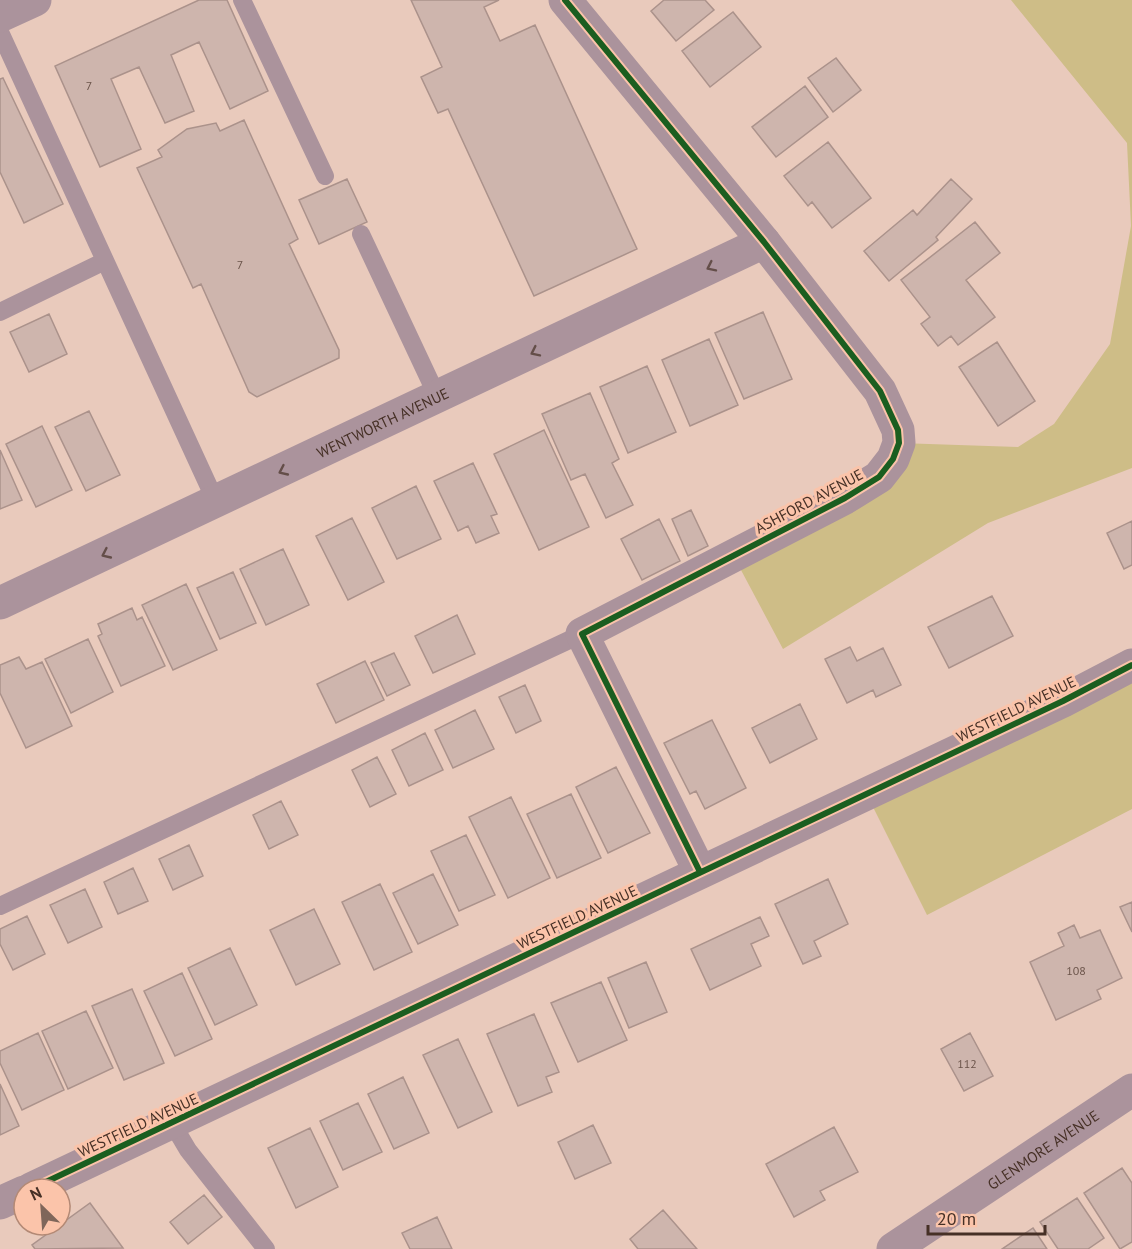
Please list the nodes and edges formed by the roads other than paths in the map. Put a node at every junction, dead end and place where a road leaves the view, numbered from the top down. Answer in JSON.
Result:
{"nodes":[{"id":1,"x":35,"y":0,"type":"edge"},
{"id":2,"x":242,"y":0,"type":"edge"},
{"id":3,"x":565,"y":0,"type":"edge"},
{"id":4,"x":0,"y":16,"type":"edge"},
{"id":5,"x":0,"y":32,"type":"edge"},
{"id":6,"x":325,"y":176,"type":"dead end"},
{"id":7,"x":361,"y":234,"type":"dead end"},
{"id":8,"x":764,"y":242,"type":"junction"},
{"id":9,"x":105,"y":261,"type":"junction"},
{"id":10,"x":0,"y":312,"type":"edge"},
{"id":11,"x":438,"y":398,"type":"junction"},
{"id":12,"x":216,"y":502,"type":"junction"},
{"id":13,"x":0,"y":603,"type":"edge"},
{"id":14,"x":582,"y":634,"type":"junction"},
{"id":15,"x":1132,"y":665,"type":"edge"},
{"id":16,"x":700,"y":872,"type":"junction"},
{"id":17,"x":0,"y":906,"type":"edge"},
{"id":18,"x":1132,"y":1090,"type":"edge"},
{"id":19,"x":172,"y":1123,"type":"junction"},
{"id":20,"x":57,"y":1177,"type":"edge"},
{"id":21,"x":267,"y":1249,"type":"edge"},
{"id":22,"x":893,"y":1249,"type":"edge"}],
"edges":[{"from":1,"to":4,"type":"street"},
{"from":2,"to":6,"type":"lane"},
{"from":3,"to":8,"type":"street","name":"ASHFORD AVENUE"},
{"from":5,"to":9,"type":"lane"},
{"from":7,"to":11,"type":"lane"},
{"from":8,"to":11,"type":"street","name":"WENTWORTH AVENUE","one_way":true},
{"from":8,"to":14,"type":"street","name":"ASHFORD AVENUE"},
{"from":9,"to":10,"type":"lane"},
{"from":9,"to":12,"type":"lane"},
{"from":11,"to":12,"type":"street","name":"WENTWORTH AVENUE","one_way":true},
{"from":12,"to":13,"type":"street","name":"WENTWORTH AVENUE","one_way":true},
{"from":14,"to":16,"type":"street"},
{"from":14,"to":17,"type":"lane"},
{"from":15,"to":16,"type":"street","name":"WESTFIELD AVENUE"},
{"from":16,"to":19,"type":"street","name":"WESTFIELD AVENUE"},
{"from":18,"to":22,"type":"street","name":"GLENMORE AVENUE"},
{"from":19,"to":20,"type":"street","name":"WESTFIELD AVENUE"},
{"from":19,"to":21,"type":"lane"}]}
